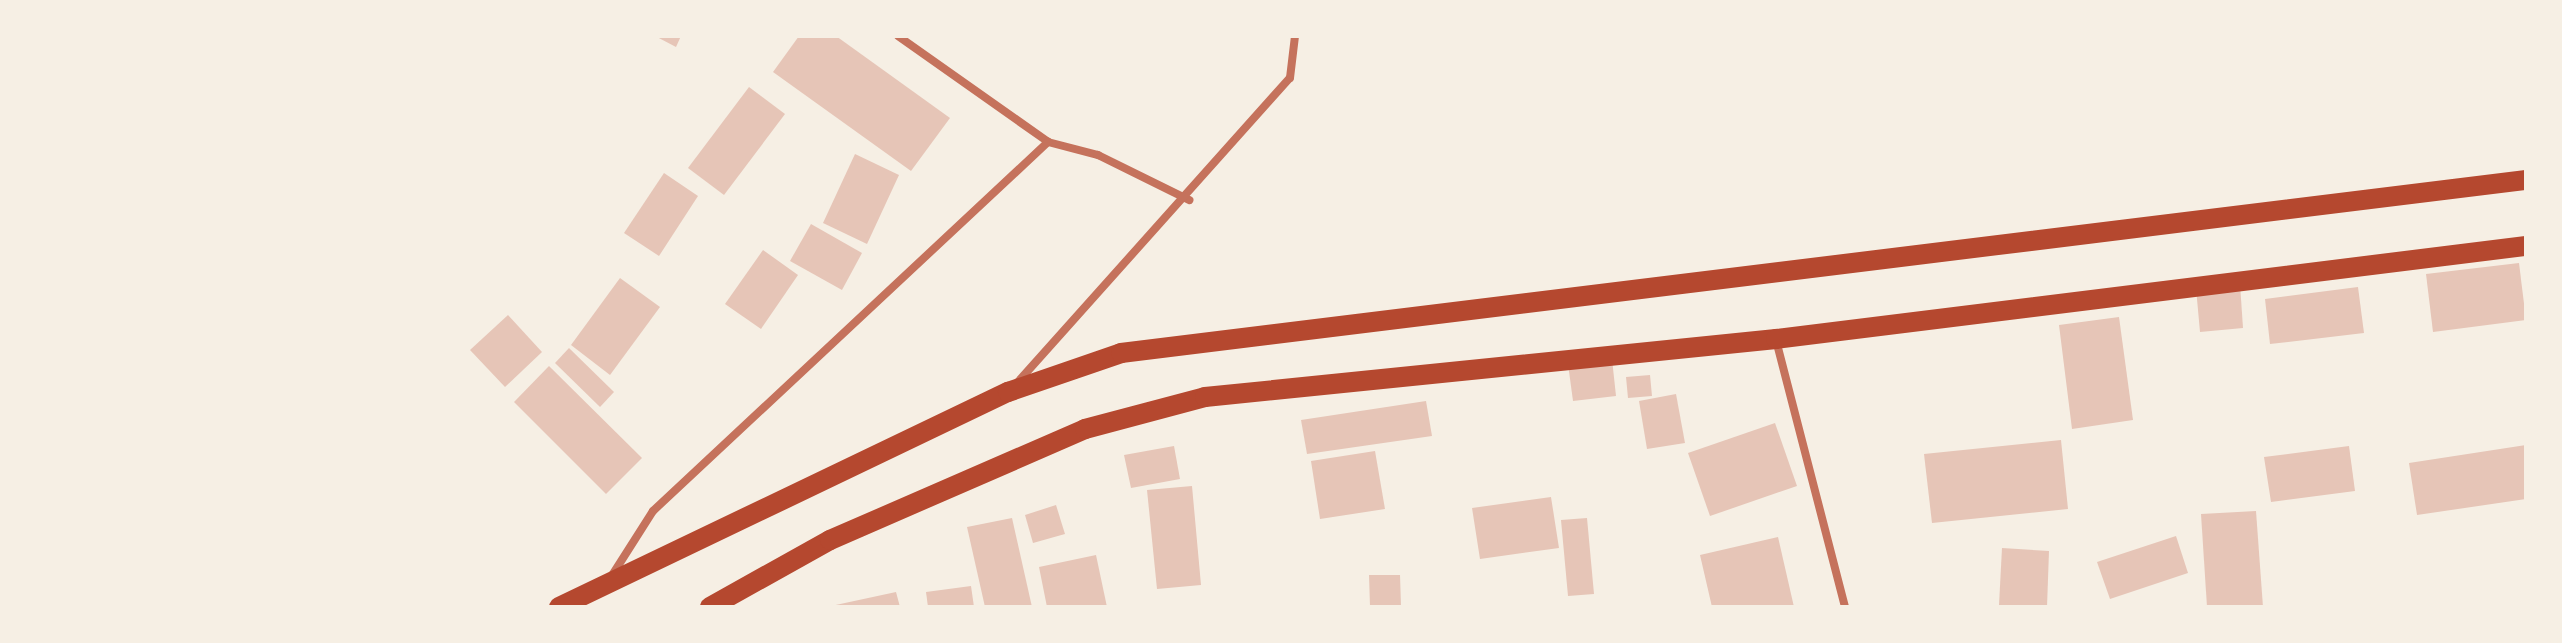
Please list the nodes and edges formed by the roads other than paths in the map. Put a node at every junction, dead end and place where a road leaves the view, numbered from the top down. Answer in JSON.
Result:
{"nodes":[{"id":1,"x":898,"y":36,"type":"edge"},
{"id":2,"x":1295,"y":36,"type":"edge"},
{"id":3,"x":1048,"y":142,"type":"junction"},
{"id":4,"x":2526,"y":180,"type":"edge"},
{"id":5,"x":1189,"y":200,"type":"junction"},
{"id":6,"x":2526,"y":246,"type":"edge"},
{"id":7,"x":1776,"y":339,"type":"junction"},
{"id":8,"x":1008,"y":392,"type":"junction"},
{"id":9,"x":607,"y":585,"type":"junction"},
{"id":10,"x":559,"y":607,"type":"edge"},
{"id":11,"x":710,"y":607,"type":"edge"},
{"id":12,"x":1845,"y":607,"type":"edge"}],
"edges":[{"from":1,"to":3,"type":"street"},
{"from":2,"to":5,"type":"street"},
{"from":3,"to":5,"type":"street"},
{"from":3,"to":9,"type":"street"},
{"from":4,"to":8,"type":"main road"},
{"from":5,"to":8,"type":"street"},
{"from":6,"to":7,"type":"main road"},
{"from":7,"to":11,"type":"main road"},
{"from":7,"to":12,"type":"street"},
{"from":8,"to":9,"type":"main road"},
{"from":9,"to":10,"type":"main road"}]}
